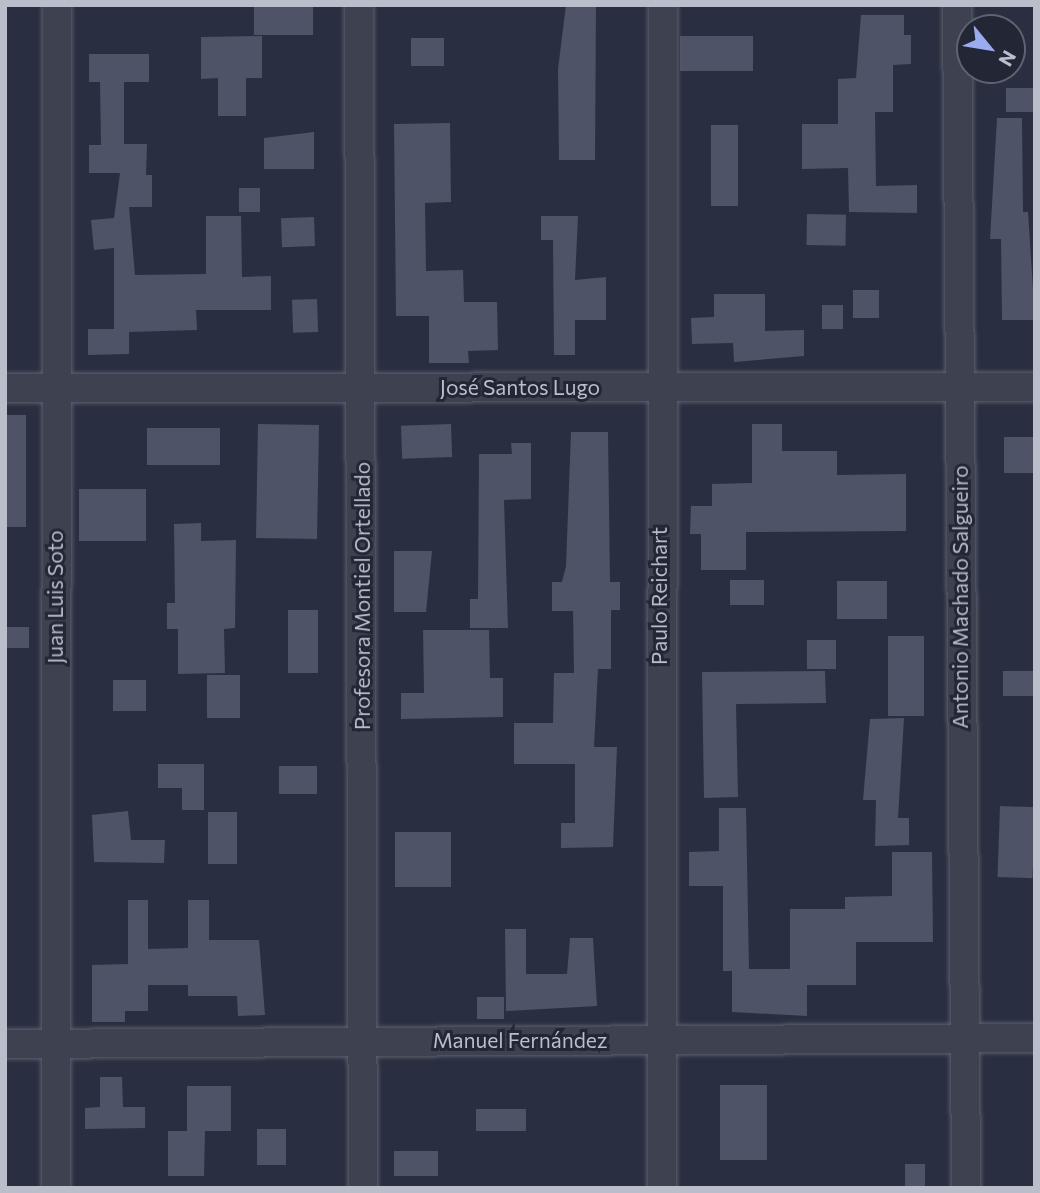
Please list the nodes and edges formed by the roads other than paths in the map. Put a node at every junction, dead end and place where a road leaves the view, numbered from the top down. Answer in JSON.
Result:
{"nodes":[{"id":1,"x":57,"y":5,"type":"edge"},
{"id":2,"x":359,"y":5,"type":"edge"},
{"id":3,"x":663,"y":5,"type":"edge"},
{"id":4,"x":957,"y":5,"type":"edge"},
{"id":5,"x":56,"y":387,"type":"junction"},
{"id":6,"x":361,"y":387,"type":"junction"},
{"id":7,"x":658,"y":387,"type":"junction"},
{"id":8,"x":1035,"y":387,"type":"edge"},
{"id":9,"x":5,"y":388,"type":"edge"},
{"id":10,"x":959,"y":388,"type":"junction"},
{"id":11,"x":963,"y":1037,"type":"junction"},
{"id":12,"x":1035,"y":1038,"type":"edge"},
{"id":13,"x":662,"y":1039,"type":"junction"},
{"id":14,"x":363,"y":1041,"type":"junction"},
{"id":15,"x":5,"y":1044,"type":"edge"},
{"id":16,"x":54,"y":1044,"type":"junction"},
{"id":17,"x":56,"y":1188,"type":"edge"},
{"id":18,"x":363,"y":1188,"type":"edge"},
{"id":19,"x":662,"y":1188,"type":"edge"},
{"id":20,"x":966,"y":1188,"type":"edge"}],
"edges":[{"from":1,"to":5,"type":"street","name":"Juan Luis Soto"},
{"from":2,"to":6,"type":"street","name":"Profesora Montiel Ortellado"},
{"from":3,"to":7,"type":"street","name":"Paulo Reichart"},
{"from":4,"to":10,"type":"street","name":"Antonio Machado Salgueiro"},
{"from":5,"to":6,"type":"street","name":"José Santos Lugo"},
{"from":5,"to":9,"type":"street","name":"José Santos Lugo"},
{"from":5,"to":16,"type":"street","name":"Juan Luis Soto"},
{"from":6,"to":7,"type":"street","name":"José Santos Lugo"},
{"from":6,"to":14,"type":"street","name":"Profesora Montiel Ortellado"},
{"from":7,"to":10,"type":"street","name":"José Santos Lugo"},
{"from":7,"to":13,"type":"street","name":"Paulo Reichart"},
{"from":8,"to":10,"type":"street","name":"José Santos Lugo"},
{"from":10,"to":11,"type":"street","name":"Antonio Machado Salgueiro"},
{"from":11,"to":12,"type":"street","name":"Manuel Fernández"},
{"from":11,"to":13,"type":"street","name":"Manuel Fernández"},
{"from":11,"to":20,"type":"street","name":"Antonio Machado Salgueiro"},
{"from":13,"to":14,"type":"street","name":"Manuel Fernández"},
{"from":13,"to":19,"type":"street","name":"Paulo Reichart"},
{"from":14,"to":16,"type":"street","name":"Manuel Fernández"},
{"from":14,"to":18,"type":"street","name":"Profesora Montiel Ortellado"},
{"from":15,"to":16,"type":"street","name":"Manuel Fernández"},
{"from":16,"to":17,"type":"street","name":"Juan Luis Soto"}]}
